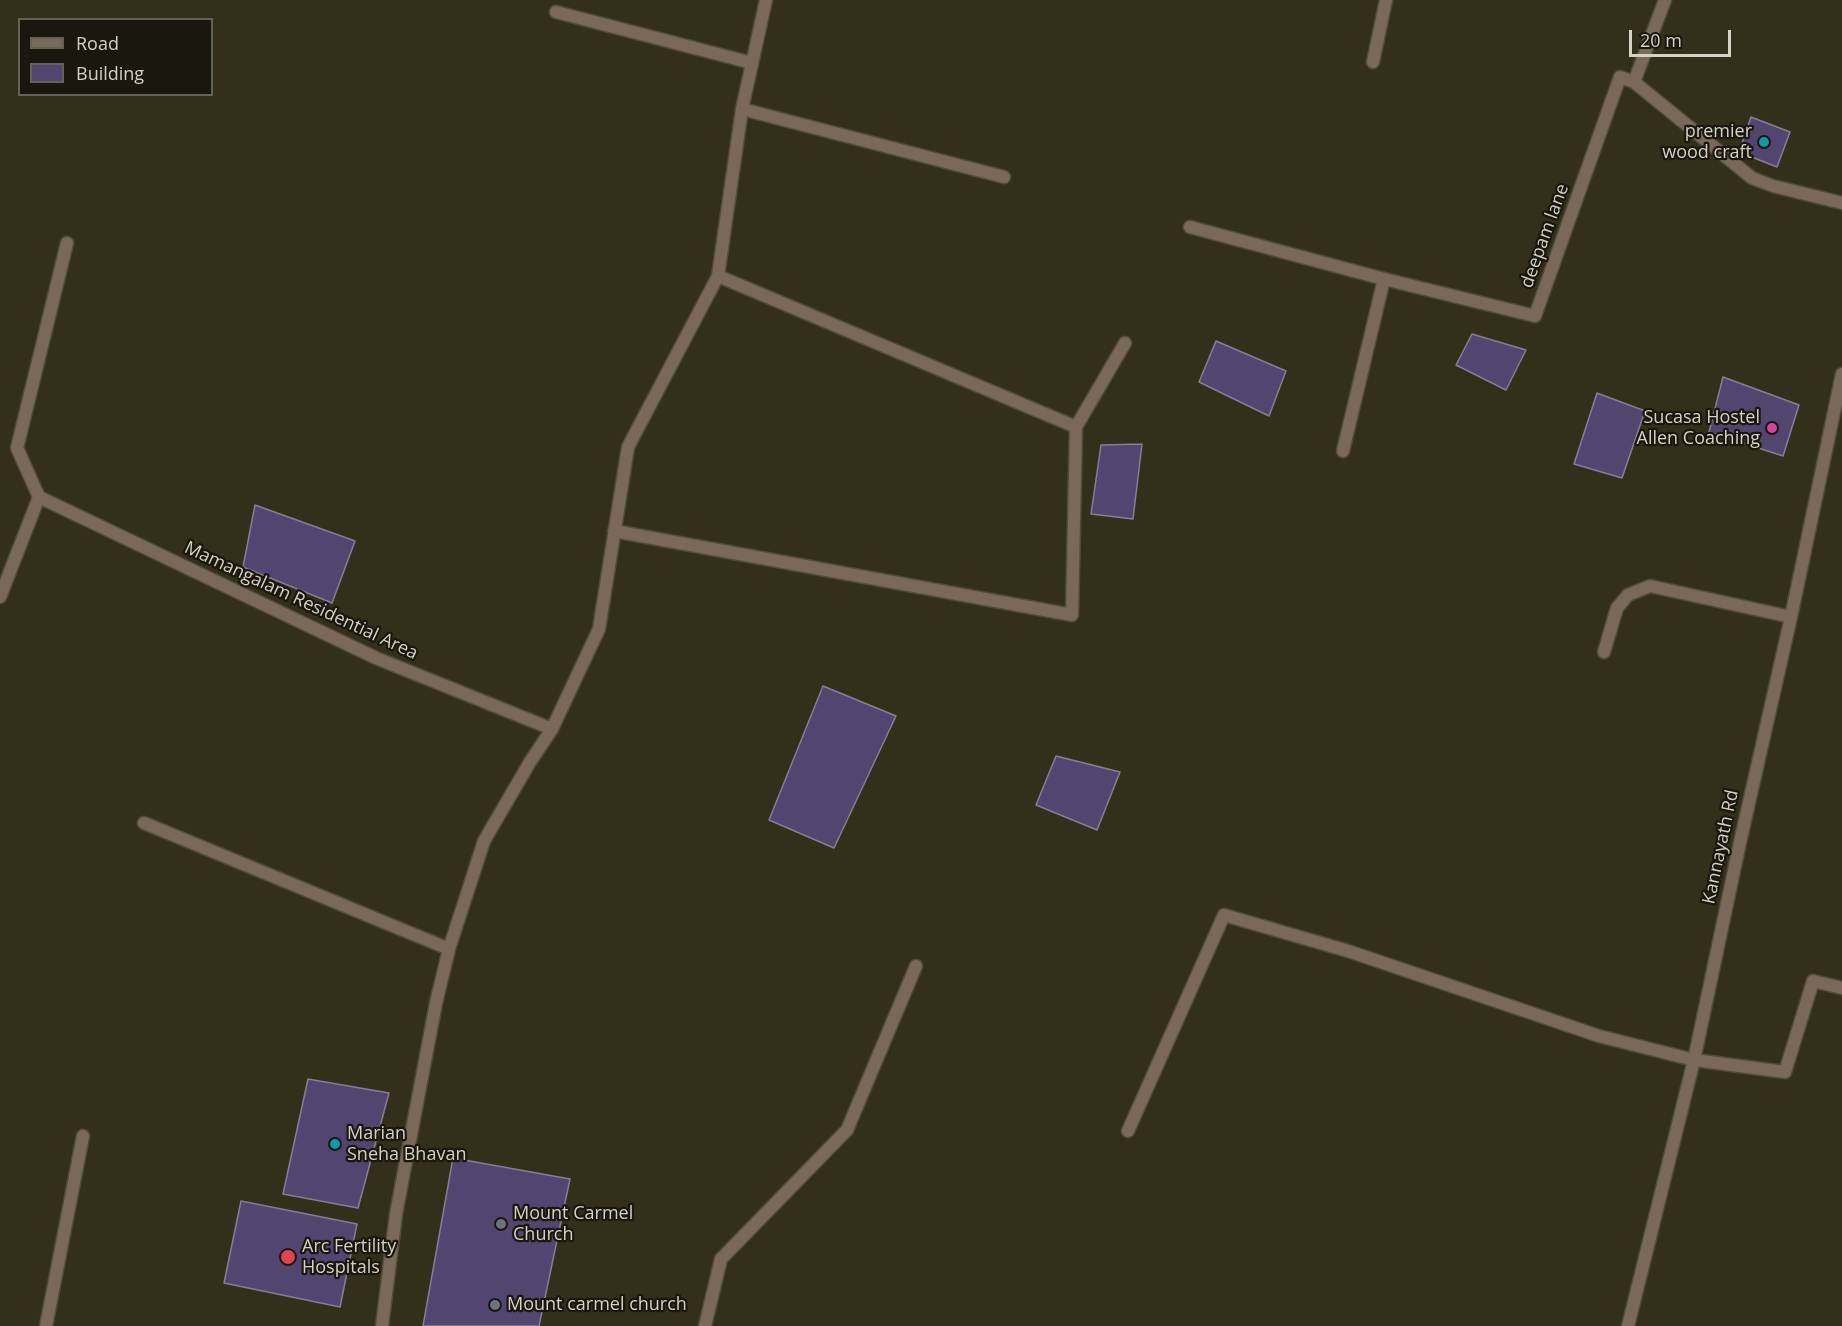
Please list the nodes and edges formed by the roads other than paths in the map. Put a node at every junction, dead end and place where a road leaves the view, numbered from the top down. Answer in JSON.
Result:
{"nodes":[{"id":1,"x":766,"y":0,"type":"edge"},
{"id":2,"x":1386,"y":0,"type":"edge"},
{"id":3,"x":1665,"y":0,"type":"edge"},
{"id":4,"x":556,"y":12,"type":"dead end"},
{"id":5,"x":1373,"y":62,"type":"dead end"},
{"id":6,"x":752,"y":63,"type":"junction"},
{"id":7,"x":1634,"y":82,"type":"junction"},
{"id":8,"x":742,"y":109,"type":"junction"},
{"id":9,"x":1004,"y":177,"type":"dead end"},
{"id":10,"x":1842,"y":203,"type":"edge"},
{"id":11,"x":1190,"y":227,"type":"dead end"},
{"id":12,"x":67,"y":243,"type":"dead end"},
{"id":13,"x":718,"y":276,"type":"junction"},
{"id":14,"x":1384,"y":279,"type":"junction"},
{"id":15,"x":1125,"y":343,"type":"dead end"},
{"id":16,"x":1842,"y":374,"type":"edge"},
{"id":17,"x":1076,"y":427,"type":"junction"},
{"id":18,"x":1343,"y":451,"type":"dead end"},
{"id":19,"x":39,"y":497,"type":"junction"},
{"id":20,"x":614,"y":531,"type":"junction"},
{"id":21,"x":0,"y":597,"type":"edge"},
{"id":22,"x":1791,"y":616,"type":"junction"},
{"id":23,"x":1604,"y":652,"type":"dead end"},
{"id":24,"x":552,"y":729,"type":"junction"},
{"id":25,"x":144,"y":823,"type":"dead end"},
{"id":26,"x":449,"y":949,"type":"junction"},
{"id":27,"x":916,"y":966,"type":"dead end"},
{"id":28,"x":1842,"y":988,"type":"edge"},
{"id":29,"x":1694,"y":1060,"type":"junction"},
{"id":30,"x":1128,"y":1131,"type":"dead end"},
{"id":31,"x":83,"y":1136,"type":"dead end"},
{"id":32,"x":46,"y":1326,"type":"edge"},
{"id":33,"x":382,"y":1326,"type":"edge"},
{"id":34,"x":705,"y":1326,"type":"edge"},
{"id":35,"x":1628,"y":1326,"type":"edge"}],
"edges":[{"from":1,"to":6,"type":"street"},
{"from":2,"to":5,"type":"street"},
{"from":3,"to":7,"type":"street"},
{"from":4,"to":6,"type":"street"},
{"from":6,"to":8,"type":"street"},
{"from":7,"to":10,"type":"street"},
{"from":7,"to":14,"type":"street","name":"deepam lane"},
{"from":8,"to":9,"type":"street"},
{"from":8,"to":13,"type":"street"},
{"from":11,"to":14,"type":"street","name":"deepam lane"},
{"from":12,"to":19,"type":"street"},
{"from":13,"to":17,"type":"street"},
{"from":13,"to":20,"type":"street"},
{"from":14,"to":18,"type":"street"},
{"from":15,"to":17,"type":"street"},
{"from":16,"to":22,"type":"street","name":"Kannayath Rd"},
{"from":17,"to":20,"type":"street"},
{"from":19,"to":21,"type":"street"},
{"from":19,"to":24,"type":"street","name":"Mamangalam Residential Area"},
{"from":20,"to":24,"type":"street"},
{"from":22,"to":23,"type":"street"},
{"from":22,"to":29,"type":"street","name":"Kannayath Rd"},
{"from":24,"to":26,"type":"street"},
{"from":25,"to":26,"type":"street"},
{"from":26,"to":33,"type":"street"},
{"from":27,"to":34,"type":"street"},
{"from":28,"to":29,"type":"street"},
{"from":29,"to":30,"type":"street"},
{"from":29,"to":35,"type":"street","name":"Kannayath Rd"},
{"from":31,"to":32,"type":"street"}]}
